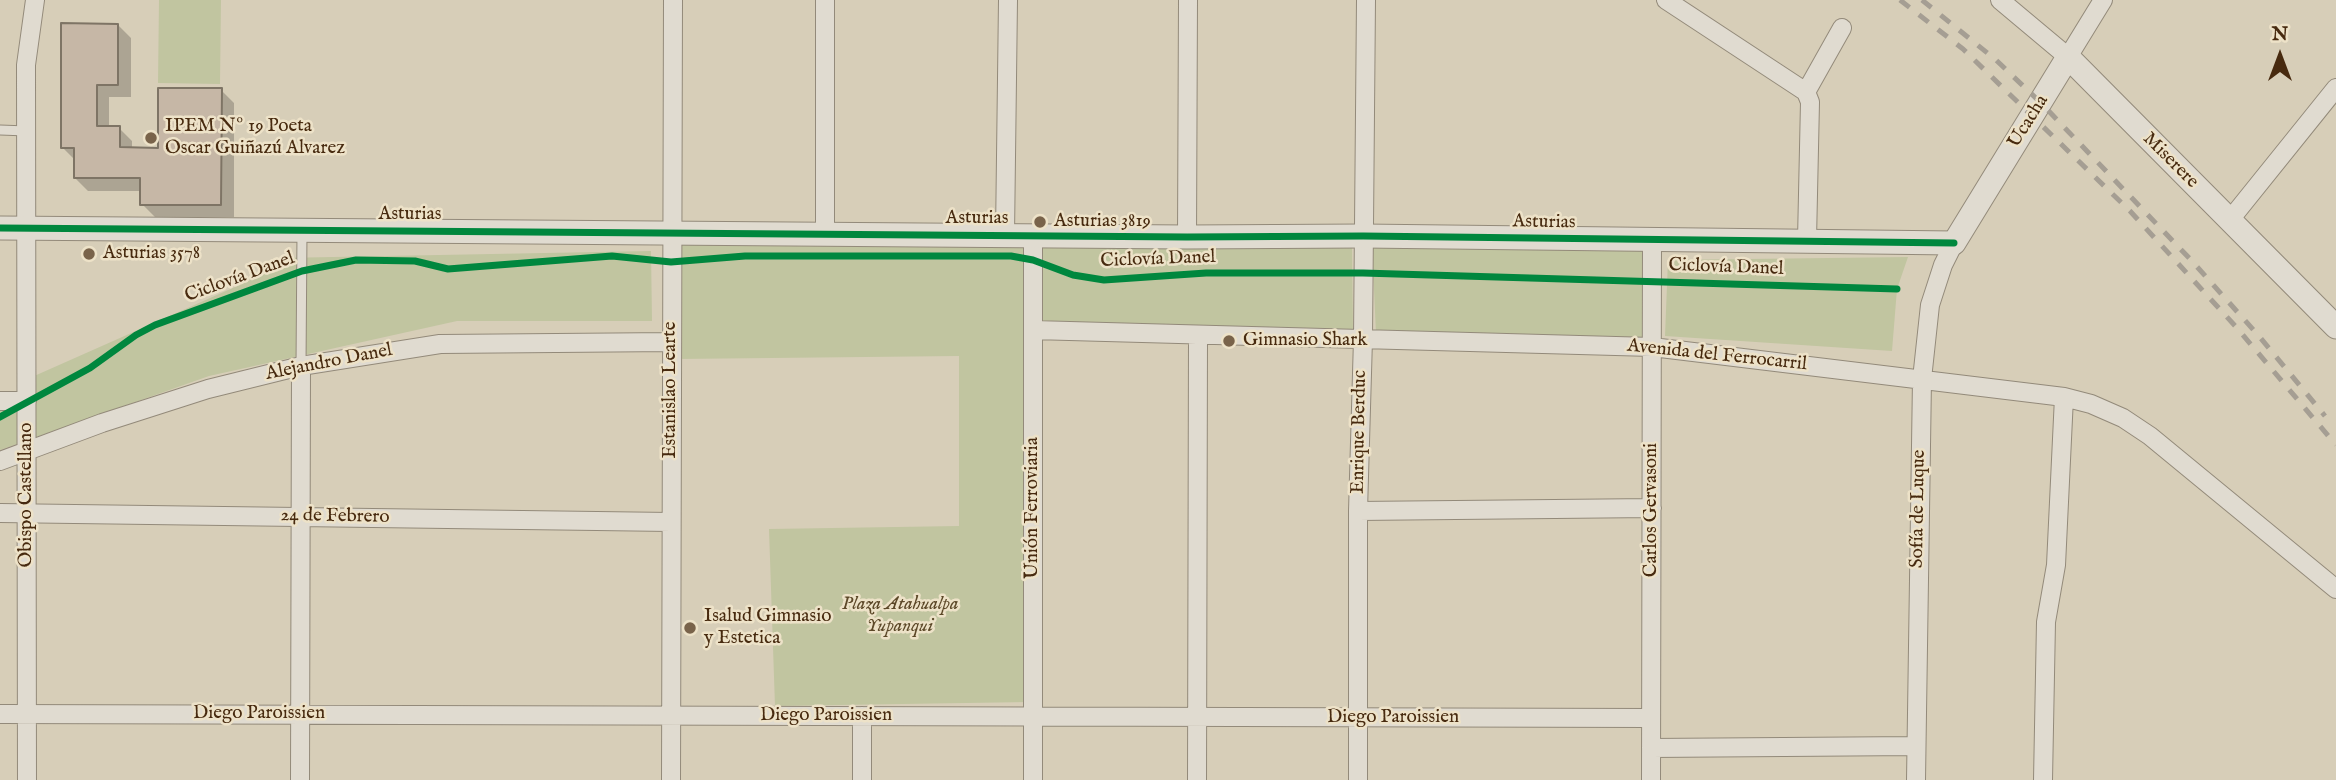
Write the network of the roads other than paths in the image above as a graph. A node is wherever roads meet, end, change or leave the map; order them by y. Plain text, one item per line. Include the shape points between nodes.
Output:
1 (35, 0) edge
2 (673, 0) edge
3 (825, 0) edge
4 (1008, 0) edge
5 (1188, 0) edge
6 (1366, 0) edge
7 (1666, 0) edge
8 (2000, 0) edge
9 (2103, 0) edge
10 (1842, 29) dead end
11 (2068, 57) junction
12 (2336, 88) edge
13 (1806, 92) junction
14 (0, 130) edge
15 (27, 131) junction
16 (2229, 220) junction
17 (0, 228) edge
18 (27, 228) junction
19 (302, 230) junction
20 (672, 233) junction
21 (825, 234) junction
22 (1005, 235) junction
23 (1033, 235) junction
24 (1363, 236) junction
25 (1187, 237) junction
26 (1652, 240) junction
27 (1807, 240) junction
28 (1954, 243) junction
29 (2336, 327) edge
30 (1033, 330) junction
31 (1198, 335) junction
32 (1363, 339) junction
33 (671, 342) junction
34 (1652, 347) junction
35 (301, 366) junction
36 (1922, 379) junction
37 (2064, 397) junction
38 (0, 401) edge
39 (27, 401) junction
40 (27, 452) junction
41 (0, 461) edge
42 (1652, 508) junction
43 (1358, 511) junction
44 (0, 513) edge
45 (27, 513) junction
46 (301, 517) junction
47 (671, 522) junction
48 (2336, 589) edge
49 (0, 714) edge
50 (27, 714) junction
51 (300, 715) junction
52 (671, 716) junction
53 (862, 716) junction
54 (1033, 716) junction
55 (1198, 717) junction
56 (1358, 717) junction
57 (1651, 718) junction
58 (1916, 746) junction
59 (1651, 748) junction
60 (27, 780) edge
61 (300, 780) edge
62 (671, 780) edge
63 (862, 780) edge
64 (1033, 780) edge
65 (1198, 780) edge
66 (1358, 780) edge
67 (1651, 780) edge
68 (1916, 780) edge
69 (2043, 780) edge

1 - 15 street, Obispo Castellano via 26,65
2 - 20 street, Estanislao Learte
3 - 21 street
4 - 22 street
5 - 25 street
6 - 24 street, Enrique Berduc
7 - 13 street
8 - 11 street, Miserere
9 - 11 street, Ucacha
10 - 13 street
11 - 16 street, Miserere
11 - 28 street, Ucacha
12 - 16 street
13 - 27 street via 1810,102
14 - 15 lane
15 - 18 street, Obispo Castellano
16 - 29 street, Miserere
17 - 18 street, Asturias
18 - 19 street, Asturias
18 - 39 street, Obispo Castellano
19 - 20 street, Asturias
19 - 35 lane
20 - 21 street, Asturias
20 - 33 street, Estanislao Learte
21 - 22 street, Asturias
22 - 23 street, Asturias
23 - 25 street, Asturias
23 - 30 street, Unión Ferroviaria
24 - 25 street, Asturias
24 - 26 street, Asturias
24 - 32 street, Enrique Berduc
26 - 27 street, Asturias
26 - 34 street, Carlos Gervasoni
27 - 28 street, Asturias
28 - 36 street, Sofía de Luque via 1930,305
30 - 31 street, Avenida del Ferrocarril
30 - 54 street, Unión Ferroviaria
31 - 32 street, Avenida del Ferrocarril
31 - 55 street
32 - 34 street, Avenida del Ferrocarril
32 - 43 street, Enrique Berduc
33 - 35 street, Alejandro Danel via 440,344
33 - 47 street, Estanislao Learte
34 - 36 street, Avenida del Ferrocarril
34 - 42 street, Carlos Gervasoni
35 - 40 street, Alejandro Danel via 102,423
35 - 46 street
36 - 37 street, Avenida del Ferrocarril
36 - 58 street, Sofía de Luque
37 - 48 street, Avenida del Ferrocarril via 2123,418 2150,436
37 - 69 street via 2056,565 2046,622
38 - 39 street
39 - 40 street, Obispo Castellano
40 - 41 street, Alejandro Danel
40 - 45 street, Obispo Castellano
42 - 43 street
42 - 57 street, Carlos Gervasoni
43 - 56 street, Enrique Berduc
44 - 45 street, 24 de Febrero
45 - 46 street, 24 de Febrero
45 - 50 street, Obispo Castellano
46 - 47 street, 24 de Febrero
46 - 51 street
47 - 52 street, Estanislao Learte
49 - 50 street, Diego Paroissien
50 - 51 street, Diego Paroissien
50 - 60 street, Obispo Castellano
51 - 52 street, Diego Paroissien
51 - 61 street
52 - 53 street, Diego Paroissien
52 - 62 street, Estanislao Learte
53 - 54 street, Diego Paroissien
53 - 63 street
54 - 55 street, Diego Paroissien
54 - 64 street, Unión Ferroviaria
55 - 56 street, Diego Paroissien
55 - 65 street
56 - 57 street, Diego Paroissien
56 - 66 street, Enrique Berduc
57 - 59 street, Carlos Gervasoni
58 - 59 street
58 - 68 street, Sofía de Luque
59 - 67 street, Carlos Gervasoni

